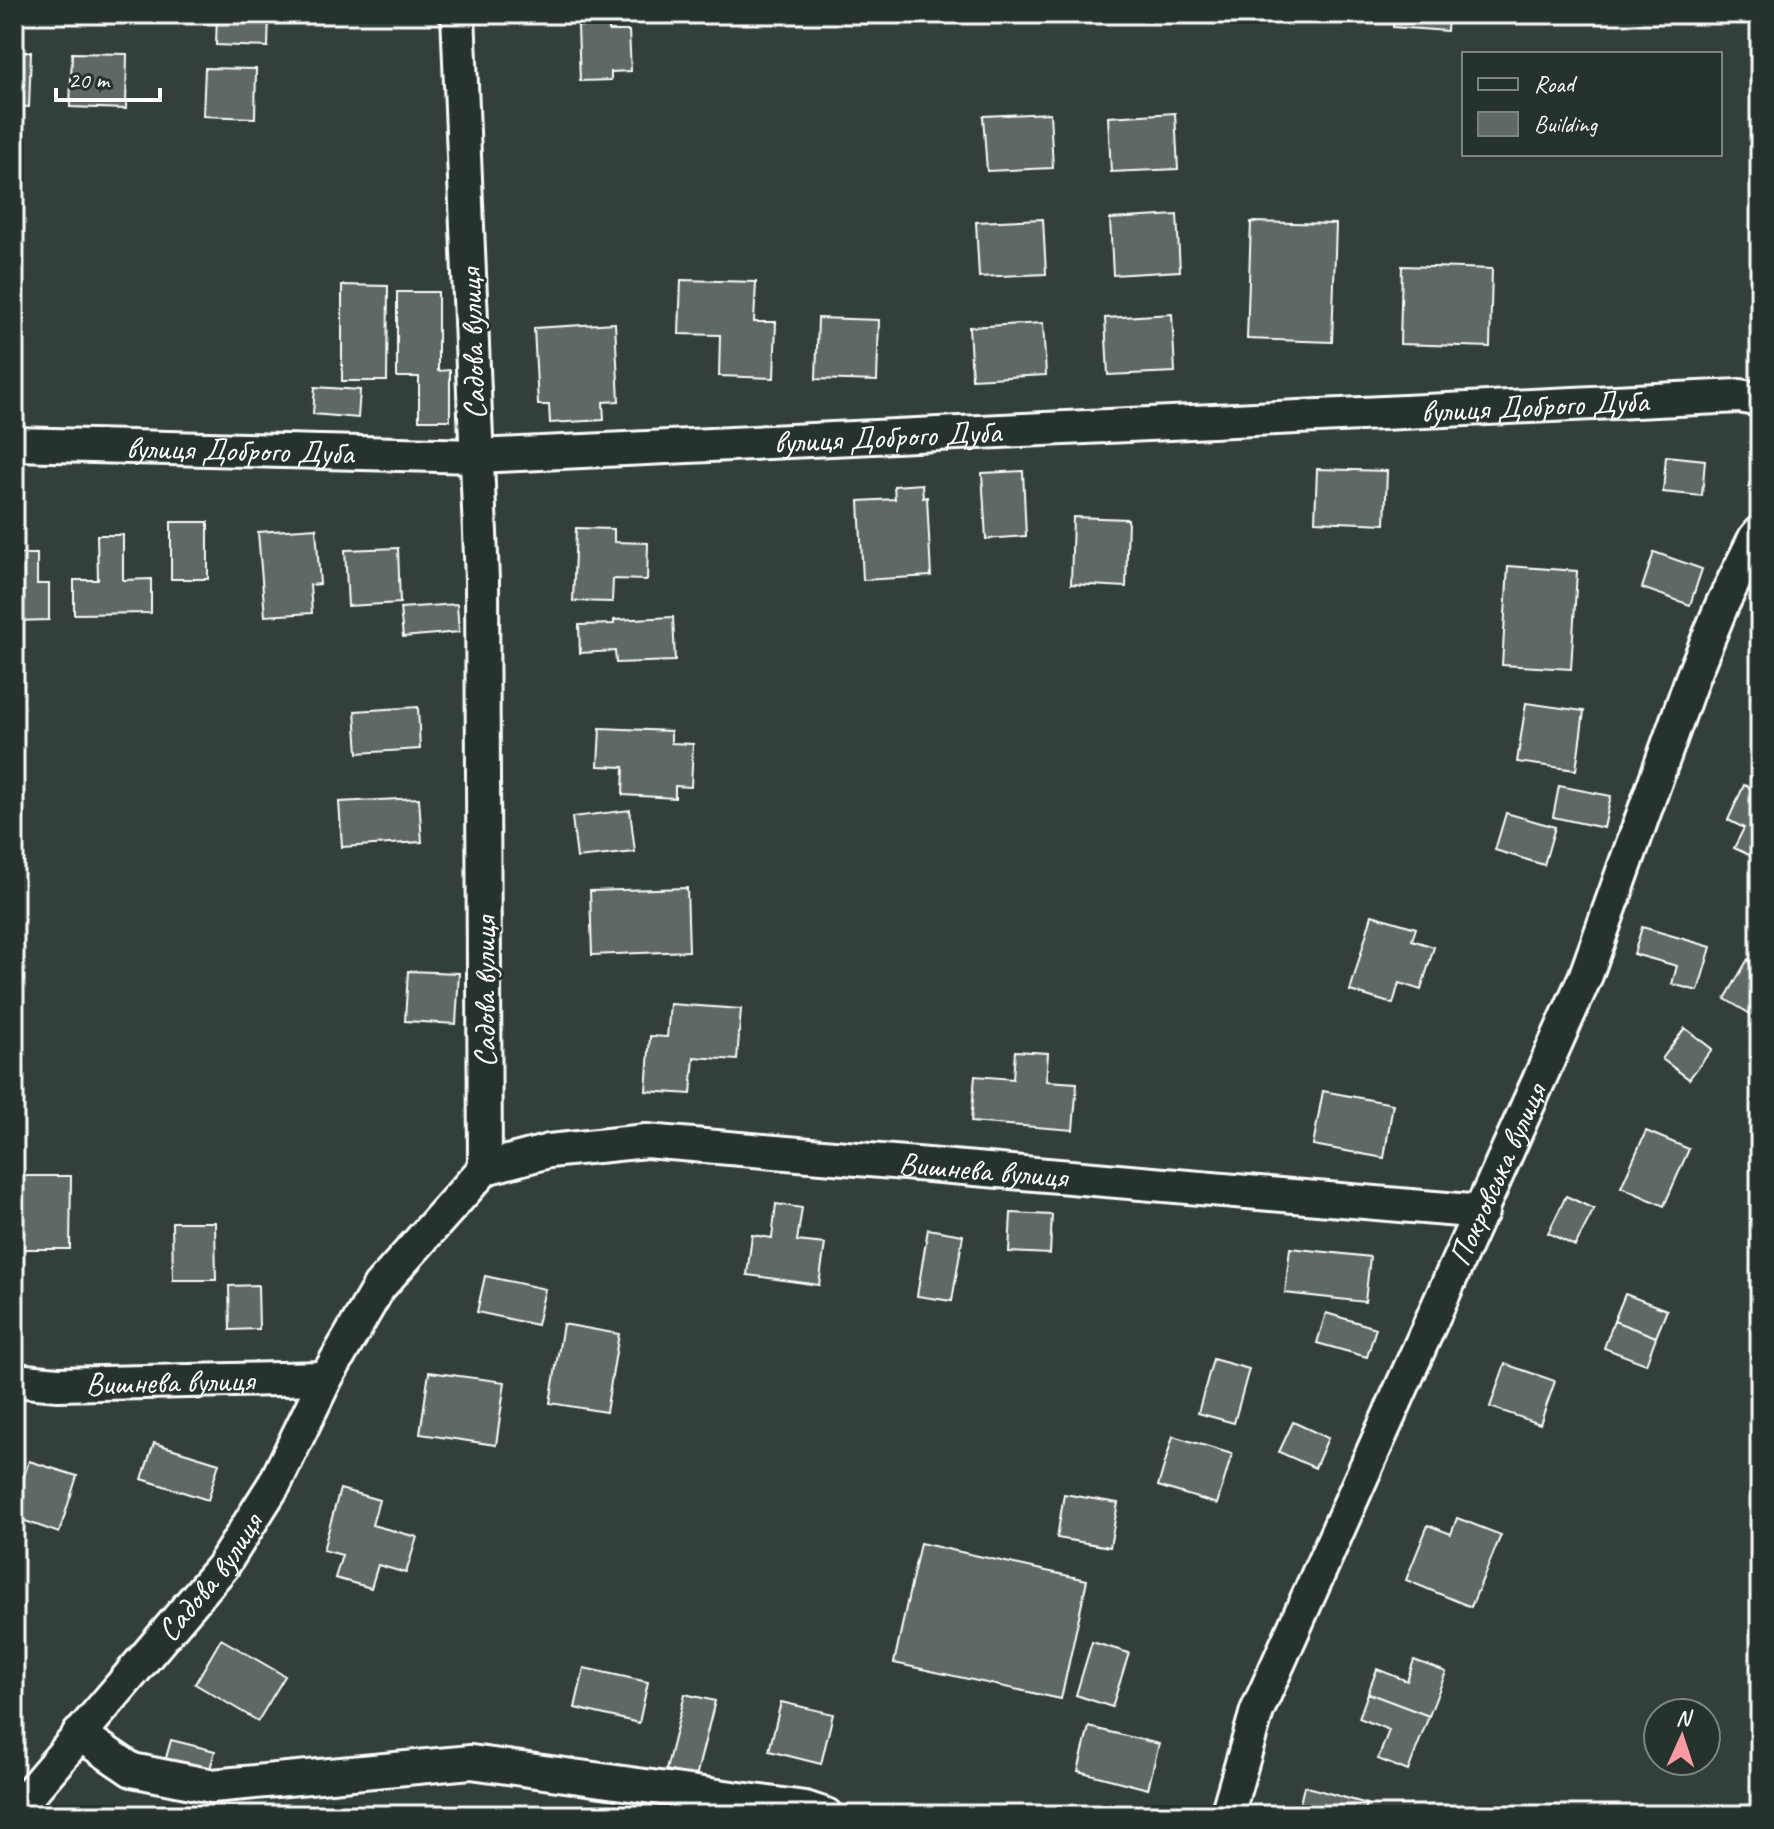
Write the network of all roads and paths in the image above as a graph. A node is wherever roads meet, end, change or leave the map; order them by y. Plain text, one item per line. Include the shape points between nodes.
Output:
1 (458, 14) edge
2 (1760, 400) edge
3 (14, 444) edge
4 (476, 456) junction
5 (1760, 532) edge
6 (485, 1168) junction
7 (1482, 1212) junction
8 (326, 1378) junction
9 (14, 1380) edge
10 (79, 1734) junction
11 (14, 1812) edge
12 (826, 1815) edge
13 (1227, 1815) edge

1 - 4 street, Садова вулиця
2 - 4 street, вулиця Доброго Дуба via 1740,396
3 - 4 street, вулиця Доброго Дуба
4 - 6 street, Садова вулиця via 482,580
5 - 7 street, Покровська вулиця via 1692,678 1586,975
6 - 7 street, Вишнева вулиця via 549,1151 646,1141
6 - 8 street, Садова вулиця via 379,1287
7 - 13 street, Покровська вулиця via 1257,1711
8 - 9 street, Вишнева вулиця via 58,1384
8 - 10 street, Садова вулиця via 275,1483 222,1567
10 - 11 street, Садова вулиця
10 - 12 street via 132,1770 212,1786 471,1762

